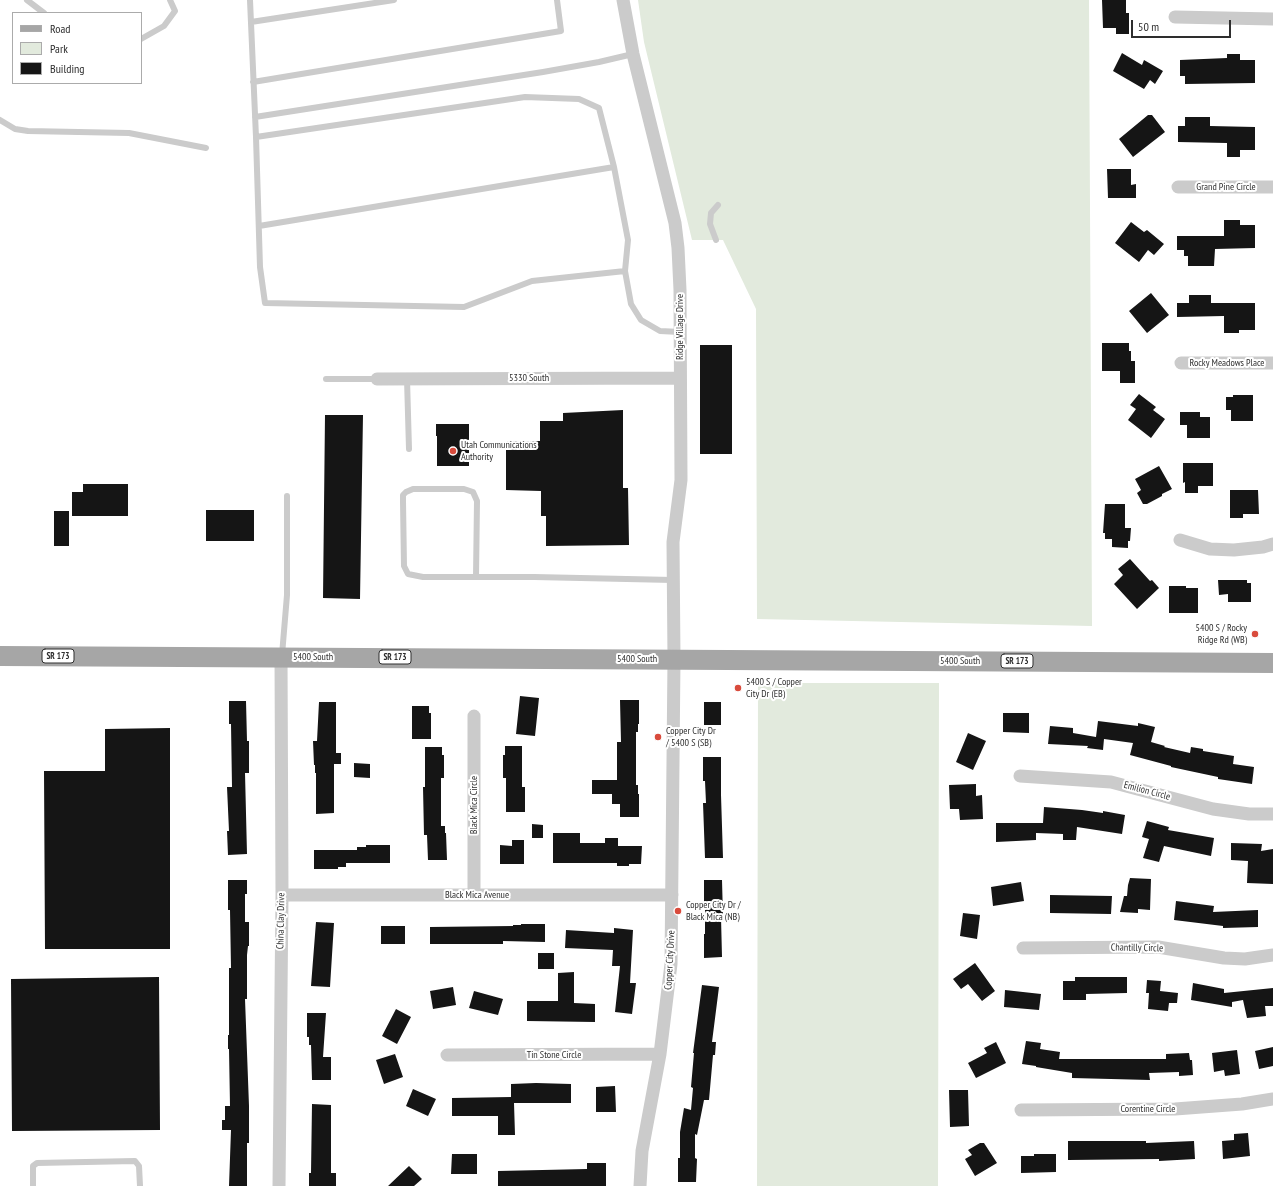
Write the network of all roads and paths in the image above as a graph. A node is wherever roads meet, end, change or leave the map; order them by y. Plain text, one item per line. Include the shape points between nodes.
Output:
1 (27, 0) edge
2 (170, 0) edge
3 (250, 0) edge
4 (394, 0) edge
5 (557, 0) edge
6 (623, 0) edge
7 (43, 12) edge
8 (1176, 17) dead end
9 (1273, 19) edge
10 (251, 22) junction
11 (142, 37) edge
12 (633, 54) junction
13 (254, 82) junction
14 (255, 116) junction
15 (0, 120) edge
16 (256, 136) junction
17 (206, 148) dead end
18 (614, 167) junction
19 (1178, 187) dead end
20 (1273, 187) edge
21 (718, 205) dead end
22 (259, 226) junction
23 (716, 240) dead end
24 (625, 271) junction
25 (680, 332) junction
26 (1181, 363) dead end
27 (1273, 363) edge
28 (680, 378) junction
29 (326, 379) dead end
30 (377, 379) joint
31 (408, 379) junction
32 (410, 449) dead end
33 (287, 496) dead end
34 (1180, 540) dead end
35 (1273, 544) edge
36 (476, 577) junction
37 (673, 580) junction
38 (0, 656) edge
39 (281, 656) junction
40 (674, 659) junction
41 (1273, 663) edge
42 (474, 716) dead end
43 (1020, 776) dead end
44 (1273, 814) edge
45 (282, 895) junction
46 (474, 895) junction
47 (672, 895) junction
48 (1023, 948) dead end
49 (1273, 955) edge
50 (660, 1054) junction
51 (447, 1055) dead end
52 (1273, 1099) edge
53 (1021, 1110) dead end
54 (33, 1186) edge
55 (140, 1186) edge
56 (279, 1186) edge
57 (640, 1186) edge

1 - 7 lane
2 - 11 lane via 175,11 164,26
3 - 10 lane
4 - 10 lane
5 - 13 lane via 562,31
6 - 12 street, Ridge Village Drive
8 - 9 street
10 - 13 lane
12 - 14 lane via 543,72
12 - 25 street, Ridge Village Drive via 675,223
13 - 14 lane
14 - 16 lane
15 - 17 lane via 15,129 28,131 129,133
16 - 18 lane via 524,97 579,99 599,108
16 - 22 lane
18 - 22 lane
18 - 24 lane via 628,240
19 - 20 street, Grand Pine Circle
21 - 23 lane via 711,213 710,224
22 - 24 lane via 260,267 265,303 464,307 532,281
24 - 25 lane via 631,304 641,320 660,331
25 - 28 street, Ridge Village Drive
26 - 27 street, Rocky Meadows Place
28 - 31 street, 5330 South
28 - 37 street, Ridge Village Drive via 681,480 673,542
29 - 30 lane
30 - 31 street, 5330 South
31 - 32 lane
33 - 39 lane via 287,595
34 - 35 street via 1210,548 1228,549
36 - 36 lane via 423,577 408,574 404,566 403,495 406,492 413,489 464,489 473,492 477,501
36 - 37 lane
37 - 40 street, Ridge Village Drive
38 - 39 main road, 5400 South / SR 173
39 - 40 main road, 5400 South / SR 173
39 - 45 street, China Clay Drive
40 - 41 main road, 5400 South / SR 173
40 - 47 street, Copper City Drive
42 - 46 street, Black Mica Circle
43 - 44 street, Emilion Circle via 1111,782 1213,809
45 - 46 street, Black Mica Avenue
45 - 56 street, China Clay Drive
46 - 47 street, Black Mica Avenue
47 - 50 street, Copper City Drive via 671,964
48 - 49 street, Chantilly Circle via 1158,947 1245,959
50 - 51 street, Tin Stone Circle
50 - 57 street, Copper City Drive via 644,1138
52 - 53 street, Corentine Circle via 1175,1109
54 - 55 lane via 33,1166 37,1163 134,1161 139,1166

